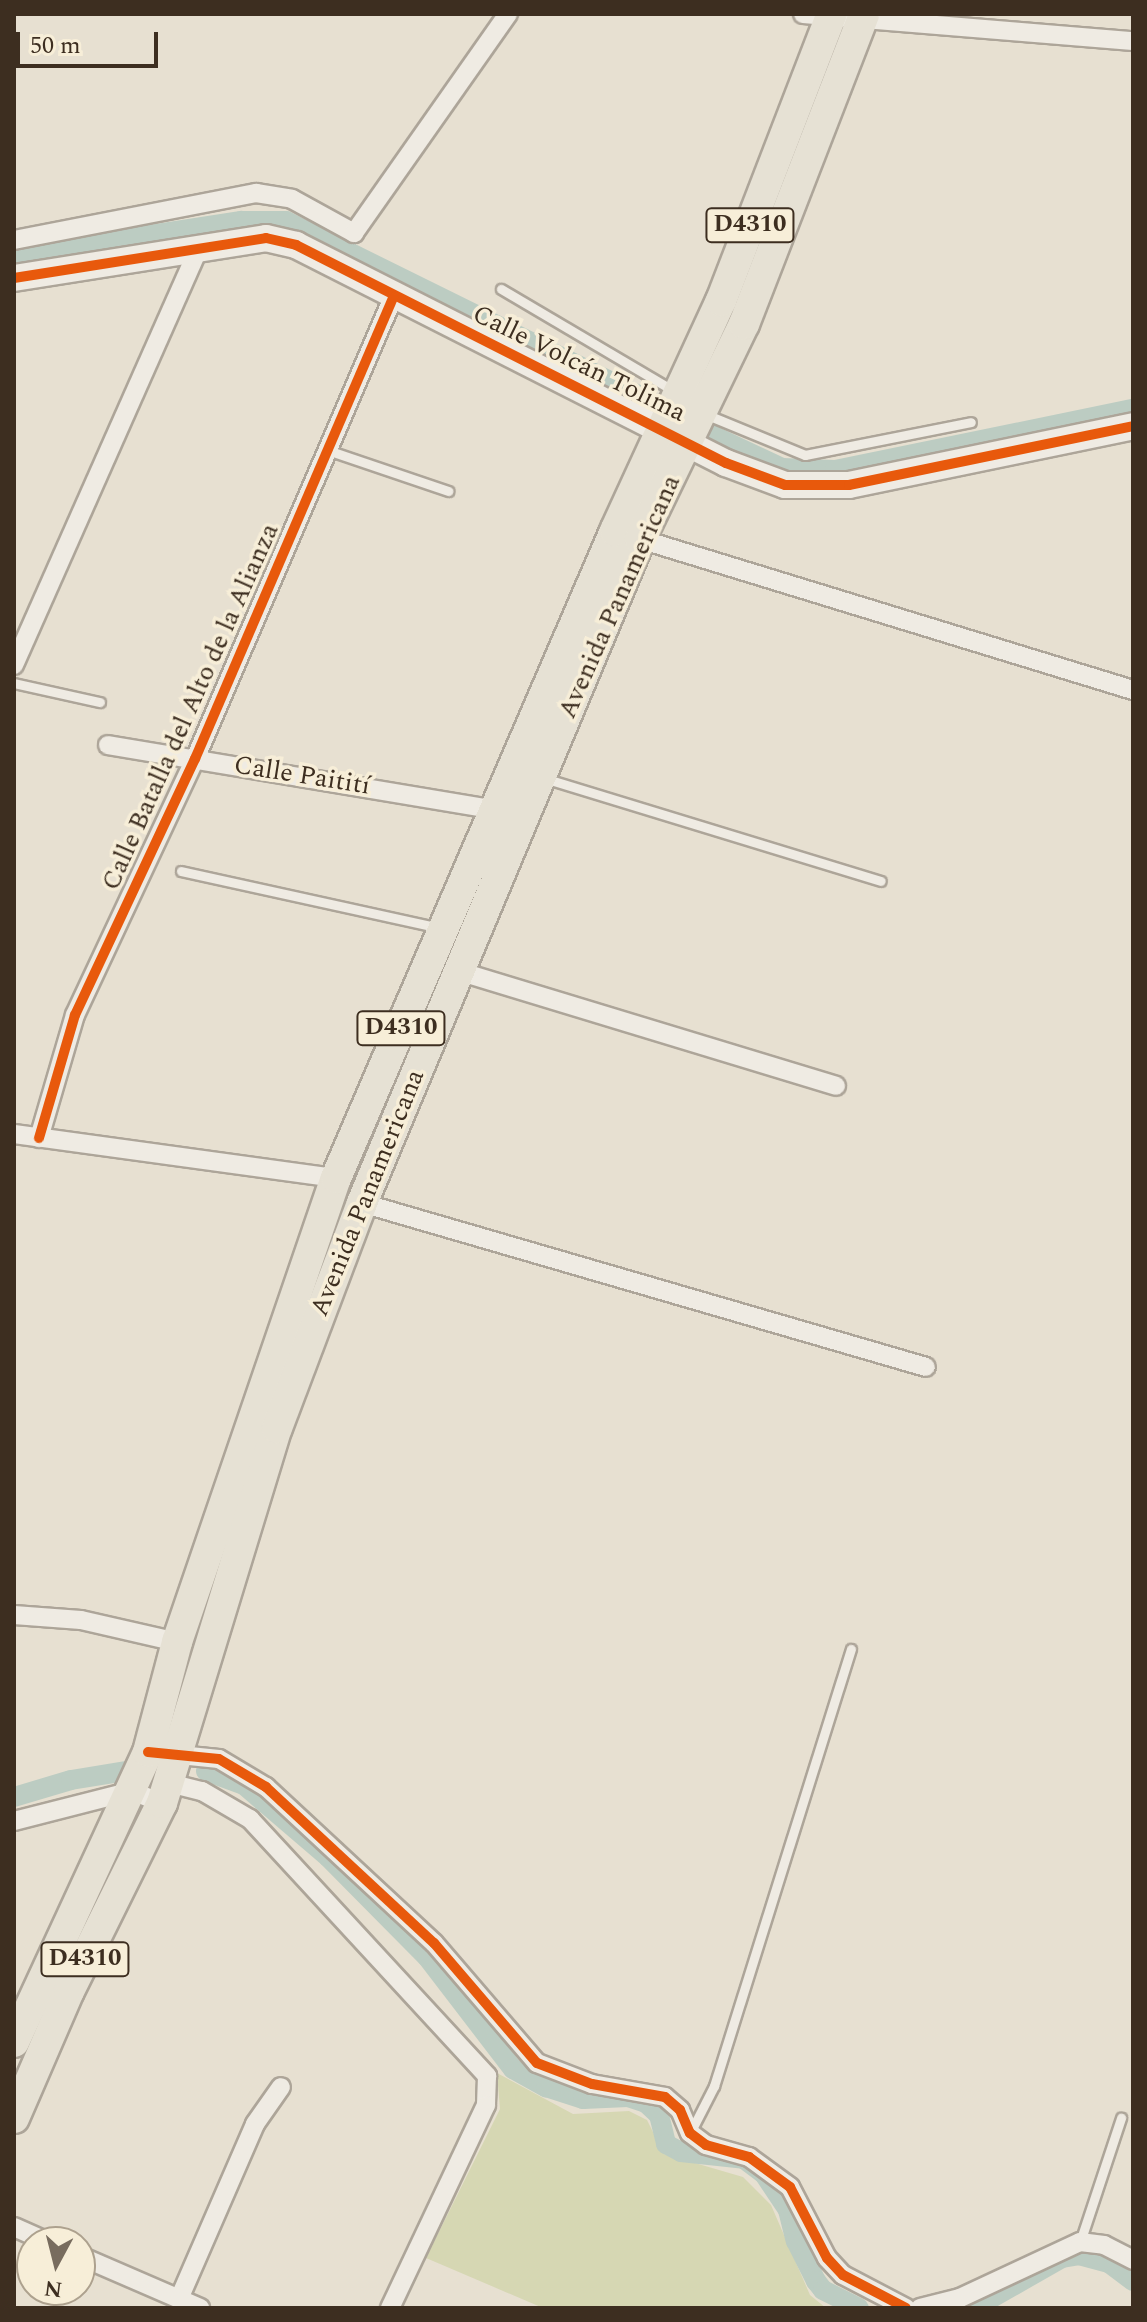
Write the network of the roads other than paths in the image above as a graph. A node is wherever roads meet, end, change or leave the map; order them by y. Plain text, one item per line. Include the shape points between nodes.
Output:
1 (508, 14) edge
2 (822, 15) edge
3 (863, 16) edge
4 (1133, 41) edge
5 (14, 240) edge
6 (198, 249) junction
7 (14, 278) edge
8 (501, 289) dead end
9 (393, 298) junction
10 (678, 393) junction
11 (704, 414) junction
12 (971, 422) dead end
13 (1133, 426) edge
14 (661, 429) junction
15 (690, 443) junction
16 (330, 451) junction
17 (448, 491) dead end
18 (640, 539) junction
19 (14, 665) edge
20 (14, 683) edge
21 (1133, 690) edge
22 (100, 702) dead end
23 (108, 745) dead end
24 (195, 759) junction
25 (541, 777) junction
26 (495, 810) junction
27 (181, 871) dead end
28 (881, 881) dead end
29 (444, 929) junction
30 (458, 971) junction
31 (836, 1086) dead end
32 (14, 1134) edge
33 (39, 1138) junction
34 (336, 1178) junction
35 (362, 1203) junction
36 (926, 1367) dead end
37 (14, 1615) edge
38 (177, 1642) junction
39 (851, 1649) dead end
40 (148, 1752) junction
41 (170, 1780) junction
42 (132, 1791) junction
43 (14, 1821) edge
44 (14, 2042) edge
45 (281, 2087) dead end
46 (14, 2118) edge
47 (1121, 2118) dead end
48 (690, 2133) junction
49 (1080, 2242) junction
50 (1133, 2260) edge
51 (96, 2263) edge
52 (179, 2299) junction
53 (200, 2308) edge
54 (390, 2308) edge
55 (906, 2308) edge
56 (920, 2308) edge

1 - 5 street via 354,233 292,199 256,193
2 - 3 street
2 - 10 main road, Avenida Panamericana / D4310 via 721,301
3 - 4 street
3 - 11 main road, Avenida Panamericana / D4310
6 - 7 street, Calle Volcán Tolima
6 - 9 street, Calle Volcán Tolima via 266,238 296,245
6 - 19 street
8 - 10 lane, Calle Volcán Tolima
9 - 14 street, Calle Volcán Tolima
9 - 16 street, Calle Batalla del Alto de la Alianza
10 - 11 lane, Calle Volcán Tolima
10 - 14 main road, Avenida Panamericana / D4310
11 - 12 lane, Calle Volcán Tolima via 805,455
11 - 15 main road, Avenida Panamericana / D4310
13 - 15 street, Calle Volcán Tolima via 849,485 785,485
14 - 15 street, Calle Volcán Tolima
14 - 26 main road, Avenida Panamericana / D4310
15 - 18 main road, Avenida Panamericana / D4310
16 - 17 lane
16 - 24 street, Calle Batalla del Alto de la Alianza
18 - 21 street
18 - 25 main road, Avenida Panamericana / D4310
20 - 22 lane
23 - 24 street, Calle Paitití
24 - 26 street, Calle Paitití
24 - 33 street, Calle Batalla del Alto de la Alianza via 75,1015
25 - 28 lane
25 - 30 main road, Avenida Panamericana / D4310
26 - 29 main road, Avenida Panamericana / D4310
27 - 29 lane
29 - 34 main road, Avenida Panamericana / D4310
30 - 31 street
30 - 35 main road, Avenida Panamericana / D4310
32 - 33 street
33 - 34 street
34 - 38 main road, Avenida Panamericana / D4310
35 - 36 street
35 - 41 main road, Avenida Panamericana / D4310 via 277,1428 205,1650
37 - 38 street via 81,1620
38 - 40 main road, Avenida Panamericana / D4310
39 - 48 lane via 714,2086
40 - 41 street
40 - 42 main road, Avenida Panamericana / D4310
41 - 42 street
41 - 46 main road, Avenida Panamericana / D4310
41 - 48 street via 229,1764 303,1819 434,1943 537,2063 592,2084 665,2097 680,2110
41 - 54 street via 202,1791 250,1819 487,2076 486,2105
42 - 43 street
42 - 44 main road, Avenida Panamericana / D4310
45 - 52 street via 255,2124
47 - 49 lane
48 - 55 street via 706,2145 749,2157 775,2174 790,2187 827,2258 843,2275
49 - 50 street via 1104,2245
49 - 56 street via 960,2298
51 - 52 street
52 - 53 street

